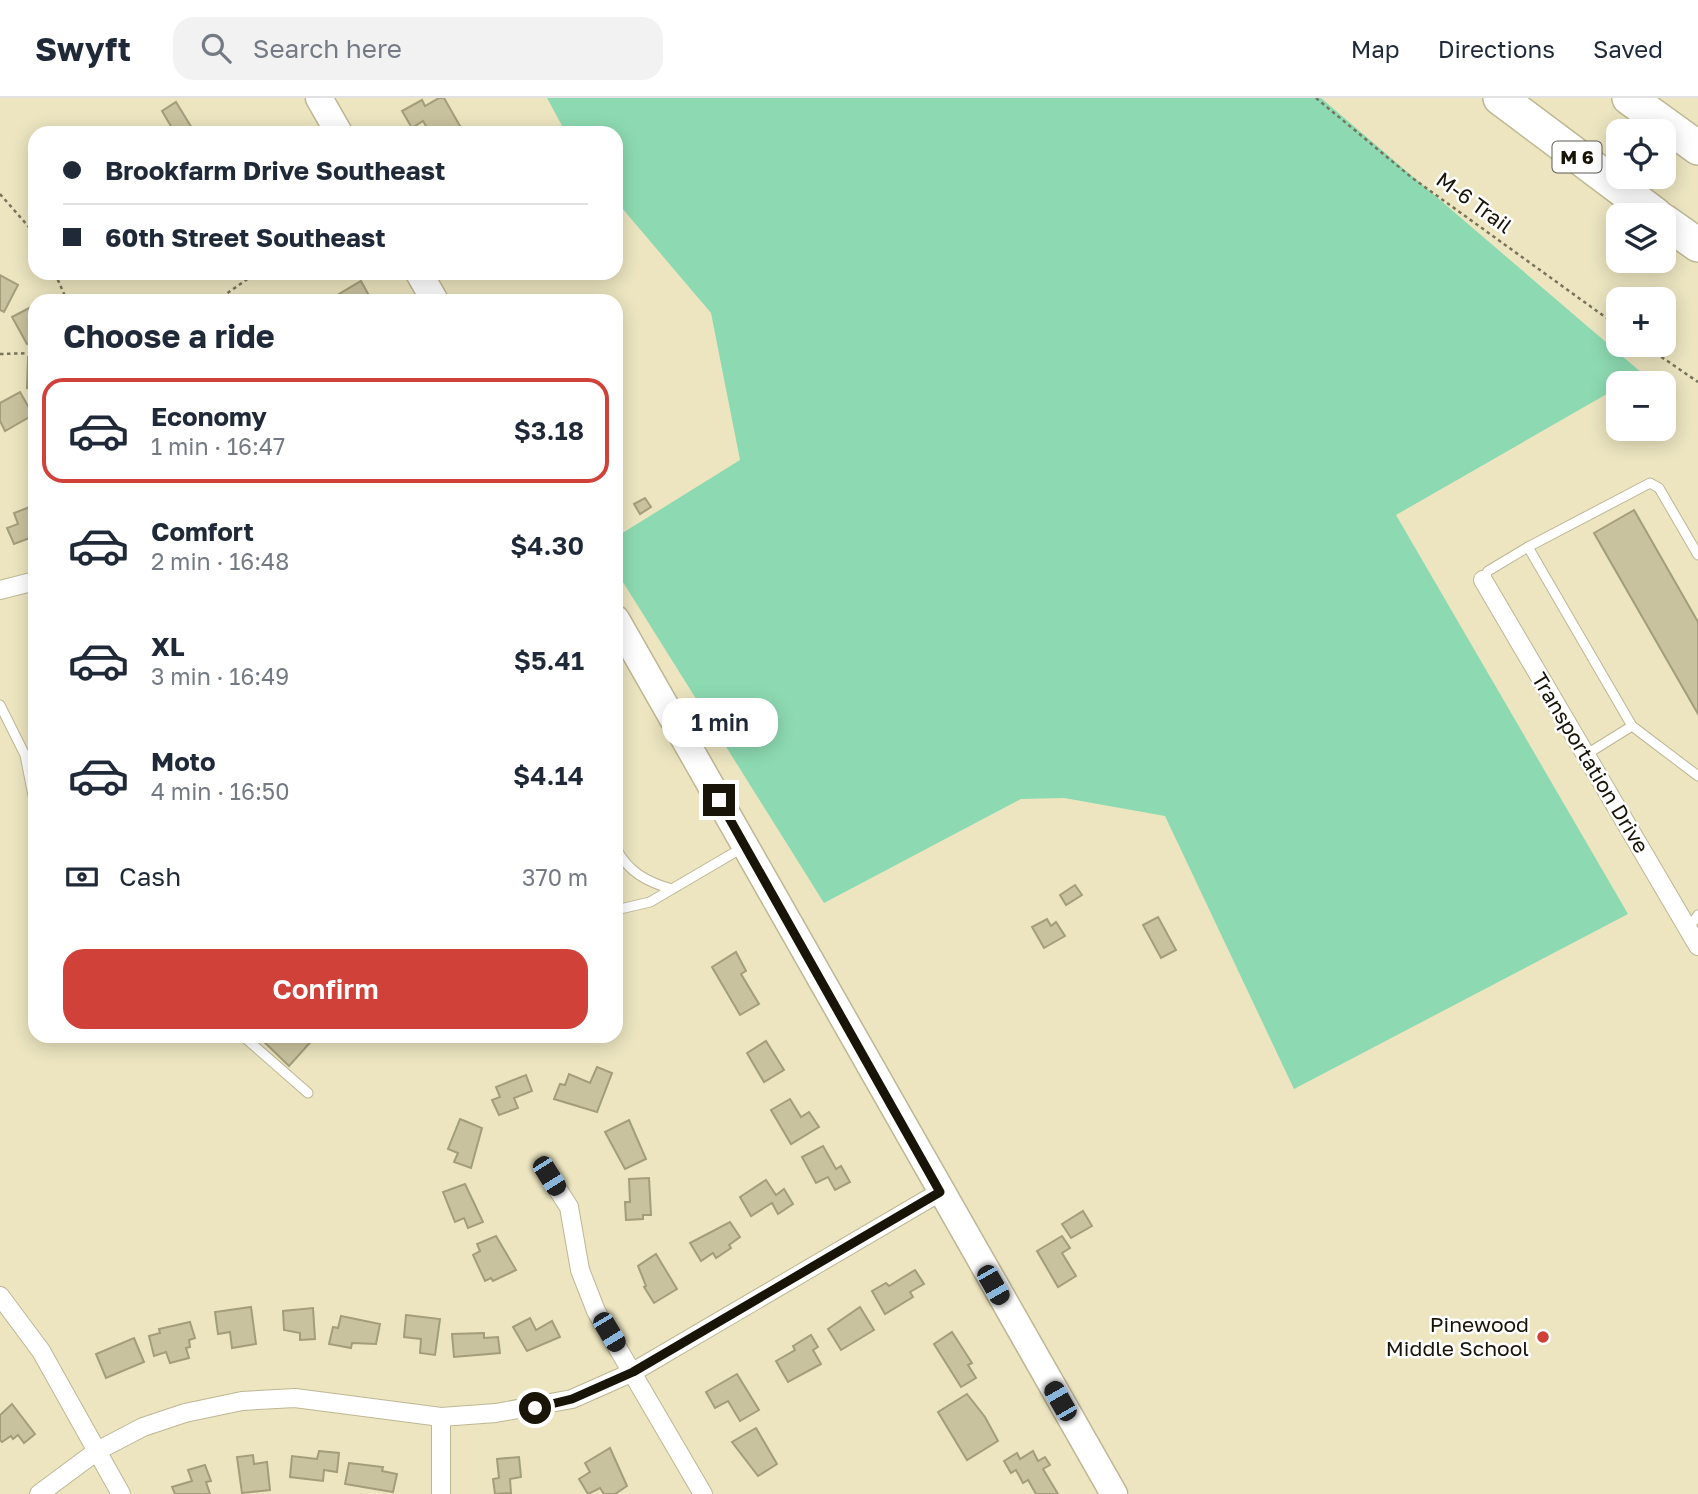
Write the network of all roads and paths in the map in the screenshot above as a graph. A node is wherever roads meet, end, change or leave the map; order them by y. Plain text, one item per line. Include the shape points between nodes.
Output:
1 (319, 98) edge
2 (1315, 98) edge
3 (1500, 98) edge
4 (1629, 98) edge
5 (335, 126) edge
6 (1698, 148) edge
7 (0, 194) edge
8 (1640, 203) edge
9 (28, 226) edge
10 (1676, 229) edge
11 (1698, 245) edge
12 (246, 280) edge
13 (226, 294) edge
14 (1606, 318) edge
15 (28, 353) edge
16 (0, 354) edge
17 (1662, 357) edge
18 (1698, 382) edge
19 (1528, 547) junction
20 (1698, 555) edge
21 (1483, 580) joint
22 (28, 583) edge
23 (0, 590) edge
24 (623, 631) edge
25 (0, 705) edge
26 (1632, 726) junction
27 (1587, 754) junction
28 (28, 770) edge
29 (1698, 776) edge
30 (745, 846) junction
31 (623, 861) edge
32 (672, 889) junction
33 (623, 908) edge
34 (1693, 922) edge
35 (1698, 946) edge
36 (251, 1043) edge
37 (307, 1093) dead end
38 (549, 1176) dead end
39 (940, 1192) junction
40 (0, 1296) edge
41 (633, 1372) junction
42 (441, 1417) junction
43 (97, 1451) junction
44 (38, 1494) edge
45 (121, 1494) edge
46 (441, 1494) edge
47 (703, 1494) edge
48 (1114, 1494) edge

1 - 5 main road
2 - 14 path, M-6 Trail via 1411,177
3 - 8 highway, M 6
4 - 6 highway
7 - 9 path
10 - 11 highway
12 - 13 path
15 - 16 path
17 - 18 path
19 - 20 lane via 1650,483 1659,488
19 - 21 lane via 1488,571
19 - 26 lane
21 - 27 street, Transportation Drive
22 - 23 street
24 - 30 main road
25 - 28 lane
26 - 27 lane
26 - 29 lane
27 - 34 street, Transportation Drive
30 - 32 lane
30 - 39 main road
31 - 32 lane via 650,883
32 - 33 lane via 650,902
34 - 35 street, Transportation Drive
36 - 37 lane
38 - 41 street via 569,1207 587,1290
39 - 41 street
39 - 48 main road
40 - 43 street via 41,1351
41 - 42 street via 572,1399 535,1408
41 - 47 street
42 - 43 street via 296,1398 242,1401 143,1427
42 - 46 street
43 - 44 street
43 - 45 street

